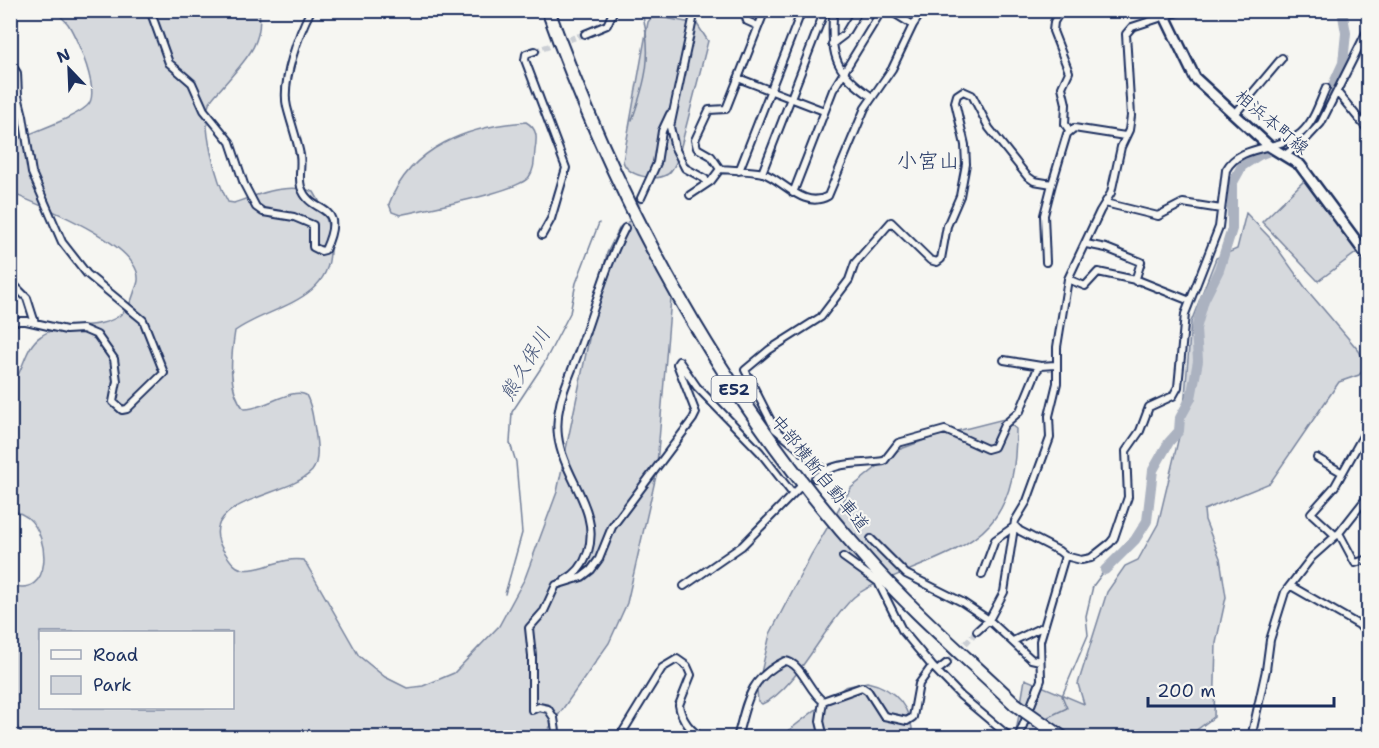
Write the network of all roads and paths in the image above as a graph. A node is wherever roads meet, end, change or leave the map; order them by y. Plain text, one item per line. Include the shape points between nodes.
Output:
1 (150, 10) edge
2 (311, 10) edge
3 (548, 10) edge
4 (614, 10) edge
5 (639, 10) edge
6 (654, 10) edge
7 (695, 10) edge
8 (744, 10) edge
9 (765, 10) edge
10 (802, 10) edge
11 (825, 10) edge
12 (836, 10) edge
13 (859, 10) edge
14 (882, 10) edge
15 (889, 10) edge
16 (923, 10) edge
17 (1061, 10) edge
18 (1184, 10) edge
19 (1163, 13) edge
20 (913, 25) junction
21 (758, 26) junction
22 (1368, 29) edge
23 (585, 34) tunnel mouth
24 (832, 44) junction
25 (535, 51) dead end
26 (1282, 57) dead end
27 (10, 62) edge
28 (843, 73) junction
29 (738, 78) junction
30 (1326, 88) dead end
31 (771, 90) junction
32 (1337, 92) junction
33 (872, 97) junction
34 (791, 98) junction
35 (672, 111) junction
36 (824, 111) junction
37 (1235, 114) junction
38 (1368, 129) edge
39 (1069, 130) junction
40 (1125, 136) junction
41 (1276, 150) junction
42 (720, 169) junction
43 (739, 171) junction
44 (762, 173) junction
45 (706, 183) junction
46 (1052, 184) junction
47 (794, 193) junction
48 (690, 195) dead end
49 (641, 198) tunnel mouth
50 (1105, 203) junction
51 (1221, 208) junction
52 (625, 228) tunnel mouth
53 (542, 235) dead end
54 (1086, 244) junction
55 (1368, 257) edge
56 (1046, 262) dead end
57 (1068, 279) junction
58 (10, 281) edge
59 (1135, 281) junction
60 (1190, 302) junction
61 (10, 321) edge
62 (35, 323) junction
63 (1004, 360) dead end
64 (1055, 365) junction
65 (1041, 366) junction
66 (1368, 427) edge
67 (1317, 458) dead end
68 (824, 470) junction
69 (1341, 472) junction
70 (815, 478) dead end
71 (798, 489) dead end
72 (792, 493) junction
73 (1368, 496) edge
74 (1015, 526) junction
75 (1337, 535) junction
76 (871, 539) dead end
77 (843, 556) dead end
78 (1065, 556) junction
79 (1368, 559) edge
80 (982, 575) dead end
81 (561, 582) junction
82 (684, 586) dead end
83 (1291, 586) junction
84 (989, 620) junction
85 (1043, 629) junction
86 (977, 631) tunnel mouth
87 (1368, 635) edge
88 (1012, 641) junction
89 (1040, 661) junction
90 (946, 663) tunnel mouth
91 (935, 669) junction
92 (823, 702) junction
93 (557, 738) edge
94 (619, 738) edge
95 (704, 738) edge
96 (737, 738) edge
97 (824, 738) edge
98 (1011, 738) edge
99 (1018, 738) edge
100 (1063, 738) edge
101 (1251, 738) edge

1 - 2 street via 170,63 192,83 204,110 230,142 256,207 262,213 294,217 313,225 313,247 321,251 332,235 333,222 327,210 306,197 300,185 300,155 286,103 298,38
3 - 100 highway, 中部横断自動車道 / E52, bridge via 586,113 629,208 729,382 807,489 869,562 1015,704
4 - 23 street via 607,25
5 - 6 street
7 - 35 street
8 - 21 street via 747,21
9 - 21 street
10 - 31 street
11 - 34 street
12 - 24 street
13 - 24 street via 844,35
14 - 28 street
15 - 20 street
16 - 20 street
17 - 39 street via 1053,31 1069,72 1062,87
18 - 19 street
19 - 37 main road, 相浜本町線 via 1193,75
19 - 40 street via 1132,27 1126,34 1131,116
20 - 33 street via 892,69
21 - 29 street
22 - 32 street
24 - 28 street
25 - 53 street via 526,54 525,60 566,168 551,219
26 - 37 street
27 - 62 street via 17,74 32,173 62,242 87,274 145,322 164,373 127,409 119,409 113,402 117,381 114,359 100,338 83,329 66,330
28 - 33 street
28 - 36 street
29 - 31 street
29 - 42 street via 726,109 709,110 695,140 697,148 711,156
30 - 41 street via 1305,129
31 - 34 street
31 - 43 street
32 - 38 street
32 - 41 street via 1317,128
33 - 47 street via 830,194 820,199
34 - 36 street
34 - 44 street
35 - 45 street via 671,135 680,160
35 - 49 street via 662,131 657,163
36 - 47 street
37 - 41 main road, 相浜本町線
39 - 40 street
39 - 46 street
40 - 50 street
41 - 51 street via 1239,156 1229,164
41 - 55 main road, 相浜本町線 via 1300,165
42 - 43 street
42 - 45 street
43 - 44 street
44 - 47 street
45 - 48 street
46 - 56 street via 1044,214
46 - 68 street via 1030,180 989,128 972,95 963,91 957,95 955,102 966,154 964,180 947,226 941,258 937,262 930,260 891,222 855,263 849,280 821,317 745,370 775,429
50 - 51 street via 1158,216 1183,203
50 - 54 street
51 - 60 street via 1213,247
52 - 81 street via 559,402 561,451 592,530 584,563
54 - 57 street
54 - 59 street via 1141,262
57 - 59 street via 1085,286 1098,272
57 - 64 street
58 - 62 street via 27,298
59 - 60 street
60 - 78 street via 1183,323 1178,387 1173,396 1149,407 1140,431 1126,451 1129,490 1114,538 1086,560
61 - 62 street
63 - 65 street
64 - 65 street
64 - 74 street via 1057,382 1049,416 1050,438
65 - 68 street via 1032,375 1020,411 1004,425 994,447 987,449 945,430 898,443 884,461 840,464
66 - 69 street
67 - 69 street
68 - 70 street
69 - 75 street via 1335,486 1311,513
71 - 72 street
72 - 81 street via 760,452 697,387 679,361 696,413 693,419 612,527 591,570 582,577
72 - 82 street via 742,546
73 - 75 street
74 - 78 street
74 - 80 street via 995,540
74 - 84 street via 1004,591
75 - 79 street via 1355,563
75 - 83 street via 1312,557
76 - 84 street via 906,574
77 - 91 street via 878,582 902,630
78 - 85 street
81 - 93 street via 552,591 544,611 531,623 528,635 532,710 548,709 554,718
83 - 87 street via 1359,625
83 - 101 street via 1285,592 1270,640
84 - 86 street
84 - 88 street
85 - 88 street
85 - 89 street
88 - 89 street via 1031,659
89 - 99 street via 1041,680
90 - 91 street
91 - 92 street via 919,684 913,717 907,721 884,716 862,687
91 - 98 street
92 - 96 street via 795,664 785,660 753,685
92 - 97 street via 820,721
94 - 95 street via 662,668 676,659 687,666 691,675 680,710 692,730

